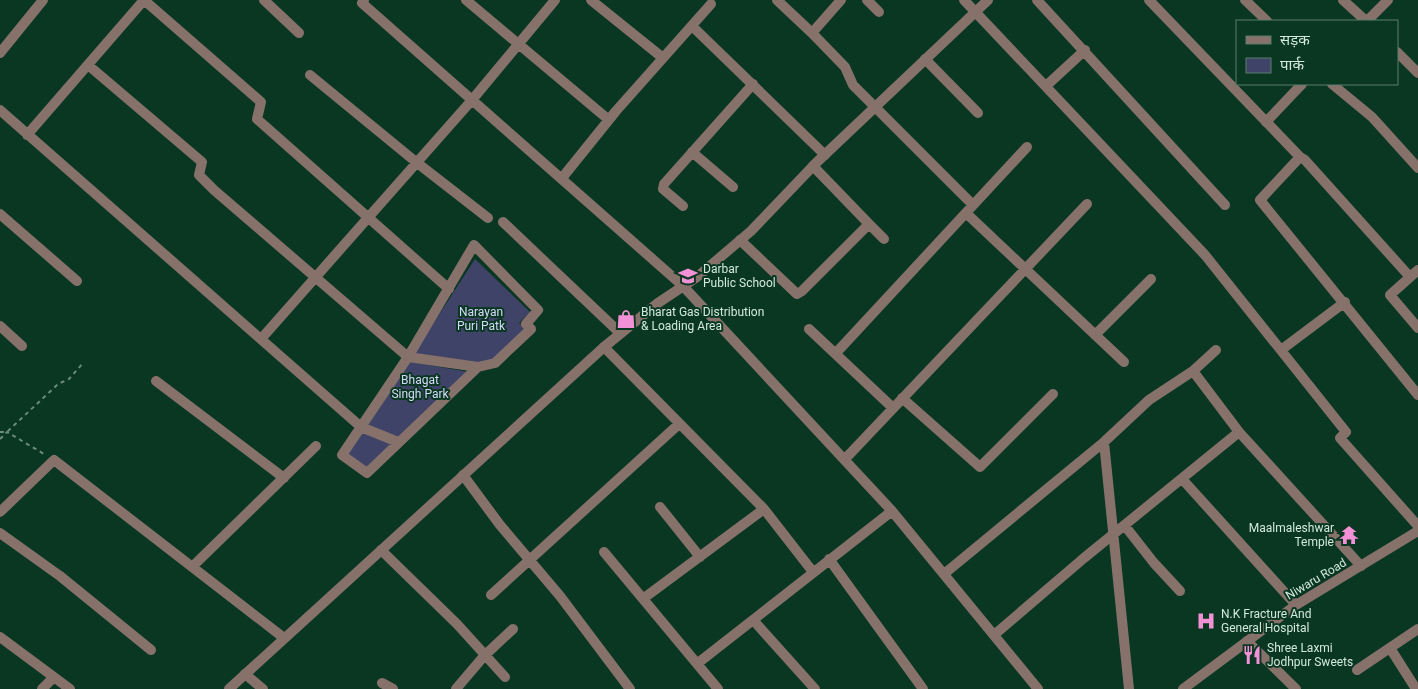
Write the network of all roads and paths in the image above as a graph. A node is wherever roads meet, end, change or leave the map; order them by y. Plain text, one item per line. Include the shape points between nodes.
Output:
1 (43, 0) edge
2 (144, 0) edge
3 (264, 0) edge
4 (466, 0) edge
5 (555, 0) edge
6 (591, 0) edge
7 (776, 0) edge
8 (842, 0) edge
9 (867, 0) edge
10 (964, 0) edge
11 (988, 0) edge
12 (1037, 0) edge
13 (1149, 0) edge
14 (1245, 0) edge
15 (1343, 0) edge
16 (1388, 0) edge
17 (362, 1) edge
18 (711, 1) edge
19 (879, 12) dead end
20 (975, 12) junction
21 (1266, 20) edge
22 (1365, 20) edge
23 (1367, 20) edge
24 (692, 26) junction
25 (299, 33) dead end
26 (812, 33) junction
27 (518, 45) junction
28 (1085, 50) junction
29 (0, 53) edge
30 (1398, 53) edge
31 (663, 58) junction
32 (925, 59) junction
33 (88, 65) junction
34 (1418, 73) edge
35 (310, 75) dead end
36 (753, 84) junction
37 (1301, 85) edge
38 (1333, 85) edge
39 (1046, 86) junction
40 (472, 100) junction
41 (874, 108) junction
42 (0, 110) edge
43 (978, 113) dead end
44 (609, 120) junction
45 (1266, 122) junction
46 (27, 135) junction
47 (1027, 148) dead end
48 (692, 152) junction
49 (825, 155) junction
50 (1300, 157) junction
51 (416, 162) junction
52 (813, 166) junction
53 (1418, 168) edge
54 (562, 178) junction
55 (733, 187) dead end
56 (1088, 204) dead end
57 (1224, 205) dead end
58 (683, 206) dead end
59 (970, 209) junction
60 (0, 214) edge
61 (366, 218) junction
62 (488, 218) dead end
63 (503, 222) dead end
64 (869, 224) junction
65 (884, 239) dead end
66 (740, 240) junction
67 (1025, 269) junction
68 (1414, 273) edge
69 (314, 277) junction
70 (1151, 279) dead end
71 (77, 281) dead end
72 (684, 286) junction
73 (449, 289) junction
74 (1345, 302) junction
75 (0, 326) edge
76 (809, 328) dead end
77 (1418, 328) edge
78 (620, 333) junction
79 (1095, 335) junction
80 (261, 339) junction
81 (22, 346) dead end
82 (604, 347) junction
83 (1216, 350) dead end
84 (1281, 350) junction
85 (836, 353) junction
86 (408, 357) junction
87 (1124, 362) dead end
88 (83, 363) dead end
89 (478, 367) junction
90 (1193, 371) junction
91 (156, 381) dead end
92 (1053, 394) dead end
93 (1418, 395) edge
94 (902, 398) junction
95 (893, 408) junction
96 (680, 424) junction
97 (361, 427) junction
98 (0, 432) edge
99 (8, 432) junction
100 (1239, 432) junction
101 (0, 439) edge
102 (398, 442) junction
103 (1104, 442) junction
104 (316, 446) dead end
105 (845, 459) junction
106 (54, 460) junction
107 (462, 476) junction
108 (284, 478) junction
109 (1183, 480) junction
110 (660, 507) dead end
111 (764, 509) junction
112 (892, 511) junction
113 (0, 512) edge
114 (1125, 526) junction
115 (1418, 526) edge
116 (1418, 531) edge
117 (0, 533) edge
118 (1113, 536) junction
119 (381, 550) junction
120 (604, 552) dead end
121 (700, 557) junction
122 (528, 559) junction
123 (829, 559) junction
124 (1361, 566) junction
125 (192, 567) junction
126 (813, 572) junction
127 (944, 574) junction
128 (1180, 592) dead end
129 (490, 595) dead end
130 (644, 598) junction
131 (1296, 605) junction
132 (754, 620) junction
133 (513, 629) dead end
134 (1418, 629) edge
135 (994, 635) junction
136 (0, 637) edge
137 (284, 638) junction
138 (1246, 641) junction
139 (1390, 648) junction
140 (151, 650) dead end
141 (484, 656) junction
142 (698, 663) junction
143 (1358, 670) dead end
144 (245, 674) junction
145 (54, 677) junction
146 (505, 677) dead end
147 (382, 683) dead end
148 (42, 689) edge
149 (70, 689) edge
150 (229, 689) edge
151 (263, 689) edge
152 (392, 689) edge
153 (456, 689) edge
154 (630, 689) edge
155 (718, 689) edge
156 (815, 689) edge
157 (923, 689) edge
158 (1038, 689) edge
159 (1129, 689) edge
160 (1183, 689) edge
161 (1296, 689) edge
162 (1416, 689) edge

1 - 29 street
2 - 33 street
2 - 61 street via 261,102 257,119
3 - 25 street
4 - 27 street
5 - 27 street
6 - 31 street
7 - 26 street
8 - 26 street
9 - 19 street
10 - 20 street
11 - 20 street
12 - 28 street
13 - 45 street
14 - 21 street
15 - 22 street
16 - 23 street
17 - 40 street
18 - 24 street
20 - 32 street
20 - 39 street
24 - 31 street
24 - 36 street
26 - 41 street via 845,67 853,85
27 - 40 street
27 - 44 street
28 - 39 street
28 - 57 street
30 - 34 street
31 - 44 street
32 - 41 street
32 - 43 street
33 - 46 street
33 - 69 street via 202,162 199,175
35 - 51 street
36 - 48 street
36 - 49 street
37 - 45 street
38 - 53 street via 1372,117
39 - 84 street via 1204,255
40 - 51 street
40 - 54 street
41 - 49 street
41 - 59 street
42 - 46 street
44 - 54 street
45 - 50 street
46 - 80 street
47 - 59 street
48 - 55 street
48 - 58 street via 663,186
49 - 52 street
50 - 68 street
50 - 74 street via 1260,200
51 - 61 street
51 - 62 street
52 - 64 street
52 - 66 street
54 - 72 street
56 - 67 street
59 - 67 street
59 - 85 street
60 - 71 street
61 - 69 street
61 - 73 street
63 - 78 street
64 - 65 street
64 - 66 street via 797,294
66 - 72 street
67 - 79 street
67 - 94 street
68 - 77 street via 1390,295
69 - 80 street
69 - 86 street
70 - 79 street
72 - 78 street
72 - 105 street
73 - 86 street
73 - 89 street via 474,245 538,310 526,324 531,329 496,363
74 - 84 street
74 - 93 street
75 - 81 street
76 - 85 street
78 - 82 street
79 - 87 street
80 - 97 street
82 - 96 street
82 - 107 street
83 - 90 street
84 - 115 street via 1346,432 1340,438
85 - 95 street
86 - 89 street
86 - 97 street
88 - 99 path
89 - 102 street
90 - 100 street
90 - 103 street via 1149,400
91 - 108 street
92 - 94 street via 980,467
94 - 95 street
95 - 105 street
96 - 111 street
96 - 122 street
97 - 102 street
97 - 102 street via 342,455 367,473
98 - 99 path
99 - 101 path
99 - 106 path
100 - 109 street
100 - 124 street
103 - 118 street
103 - 127 street
104 - 108 street
105 - 112 street
106 - 113 street
106 - 125 street
107 - 119 street
107 - 122 street
108 - 125 street
109 - 114 street
109 - 131 street
110 - 121 street
111 - 121 street
111 - 126 street
112 - 123 street
112 - 127 street
114 - 118 street
114 - 128 street
116 - 124 street, Niwaru Road
117 - 140 street via 60,576
118 - 135 street
118 - 159 street
119 - 137 street
119 - 141 street via 457,624
120 - 130 street
121 - 130 street
122 - 129 street
122 - 154 street
123 - 126 street
123 - 157 street
124 - 131 street, Niwaru Road
125 - 137 street
126 - 132 street
127 - 135 street
130 - 142 street
131 - 138 street, Niwaru Road
132 - 142 street
132 - 156 street
133 - 141 street
134 - 139 street
135 - 158 street
136 - 145 street
137 - 144 street
138 - 160 street, Niwaru Road
138 - 161 street
139 - 143 street
139 - 162 street
141 - 146 street
141 - 153 street
142 - 155 street
144 - 150 street
144 - 151 street
145 - 148 street
145 - 149 street
147 - 152 street

